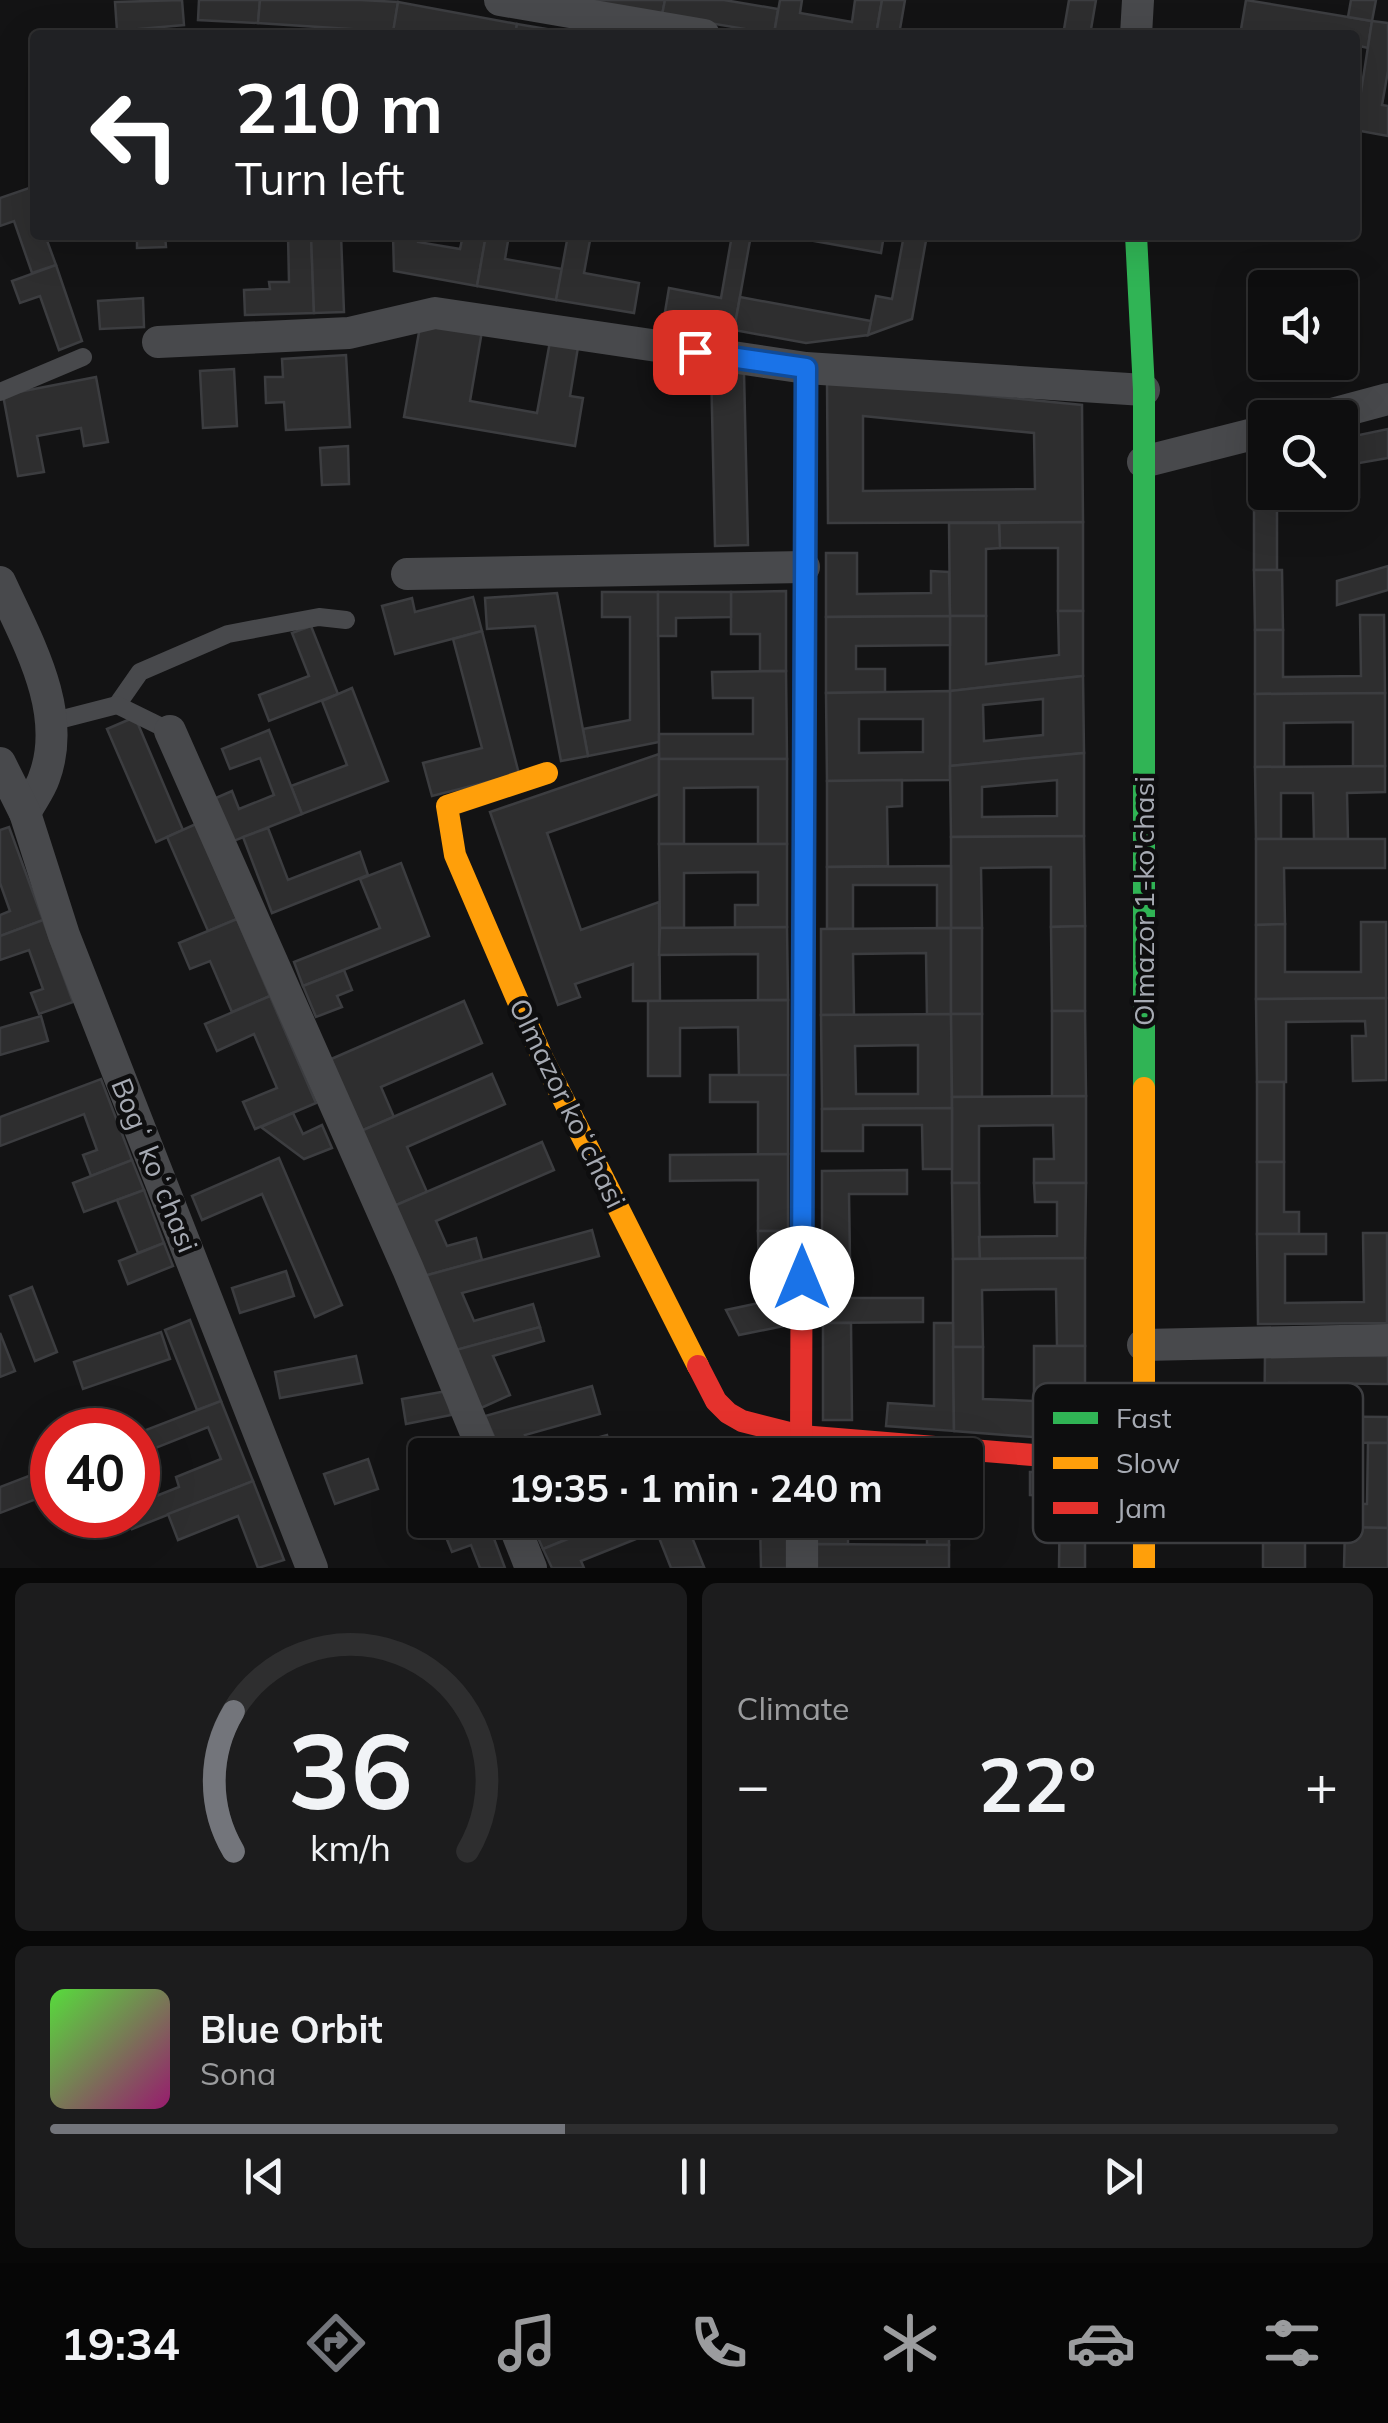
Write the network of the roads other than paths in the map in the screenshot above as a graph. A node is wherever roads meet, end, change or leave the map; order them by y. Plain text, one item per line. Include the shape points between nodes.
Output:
1 (500, 0) edge
2 (1138, 0) edge
3 (675, 30) edge
4 (1136, 30) edge
5 (1136, 240) edge
6 (158, 342) dead end
7 (83, 356) dead end
8 (806, 368) junction
9 (1144, 390) junction
10 (0, 392) edge
11 (1388, 400) edge
12 (1358, 408) edge
13 (1248, 435) edge
14 (1143, 462) junction
15 (804, 567) junction
16 (406, 574) dead end
17 (0, 582) edge
18 (346, 620) dead end
19 (117, 705) junction
20 (51, 722) junction
21 (170, 730) joint
22 (0, 763) edge
23 (547, 774) dead end
24 (25, 812) junction
25 (1388, 1340) edge
26 (1143, 1345) junction
27 (1143, 1383) edge
28 (478, 1438) edge
29 (784, 1438) edge
30 (801, 1438) edge
31 (983, 1455) edge
32 (1033, 1458) edge
33 (520, 1538) edge
34 (802, 1538) edge
35 (312, 1568) edge
36 (532, 1568) edge
37 (802, 1568) edge

1 - 3 street
2 - 4 street
5 - 9 street, Olmazor 1-ko'chasi
6 - 8 street via 349,333 435,313
7 - 10 lane
8 - 9 street
8 - 15 street
9 - 14 street, Olmazor 1-ko'chasi
11 - 12 street
13 - 14 street
14 - 26 street, Olmazor 1-ko'chasi
15 - 16 street
15 - 30 street
17 - 20 street via 29,644
18 - 19 lane via 319,616 228,634 140,672
19 - 20 lane
19 - 21 lane
20 - 24 street via 44,779
21 - 28 street
22 - 24 street, Bogʻ koʻchasi
23 - 29 street, Olmazor koʻchasi via 447,806 456,855 542,1057 716,1400 728,1413
24 - 35 street, Bogʻ koʻchasi via 64,935
25 - 26 street
26 - 27 street, Olmazor 1-ko'chasi
31 - 32 street
33 - 36 street
34 - 37 street

